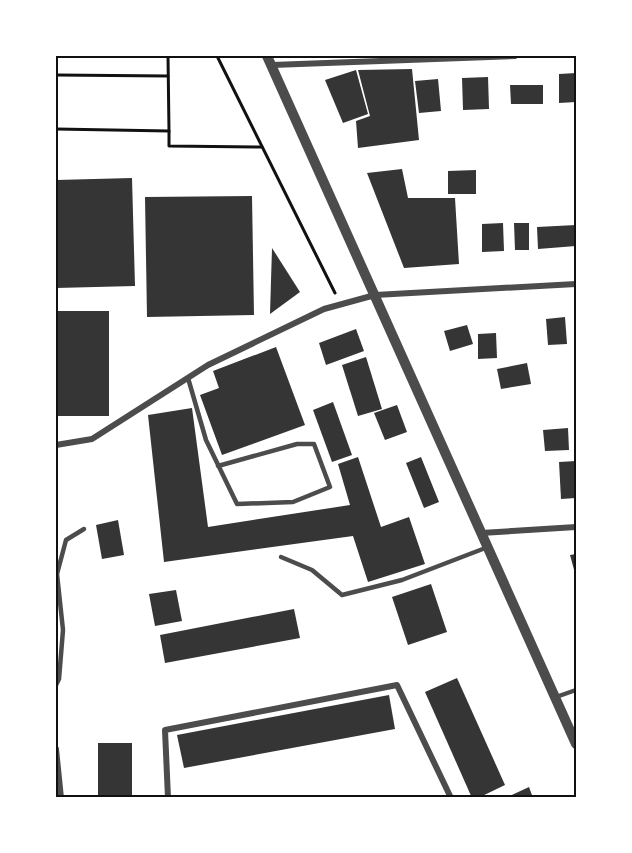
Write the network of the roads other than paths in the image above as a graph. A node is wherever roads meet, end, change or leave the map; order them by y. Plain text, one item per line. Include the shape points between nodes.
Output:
1 (516, 56) edge
2 (270, 60) edge
3 (576, 284) edge
4 (375, 295) junction
5 (188, 378) junction
6 (56, 445) edge
7 (218, 466) junction
8 (576, 527) edge
9 (84, 529) dead end
10 (482, 533) junction
11 (488, 547) junction
12 (281, 557) dead end
13 (56, 685) edge
14 (576, 690) edge
15 (556, 697) junction
16 (576, 744) edge
17 (56, 749) edge
18 (61, 798) edge
19 (168, 798) edge
20 (451, 798) edge

1 - 2 street
2 - 4 street
3 - 4 street
4 - 5 street via 324,309
4 - 10 street
5 - 6 street via 92,439
5 - 7 lane
7 - 7 lane via 297,444 314,444 330,487 293,502 237,504
8 - 10 street
9 - 13 lane via 66,540 57,574 63,630
10 - 11 street
11 - 12 lane via 402,580 342,595 312,570
11 - 15 street
14 - 15 lane
15 - 16 street
17 - 18 street
19 - 20 street via 165,730 397,685

